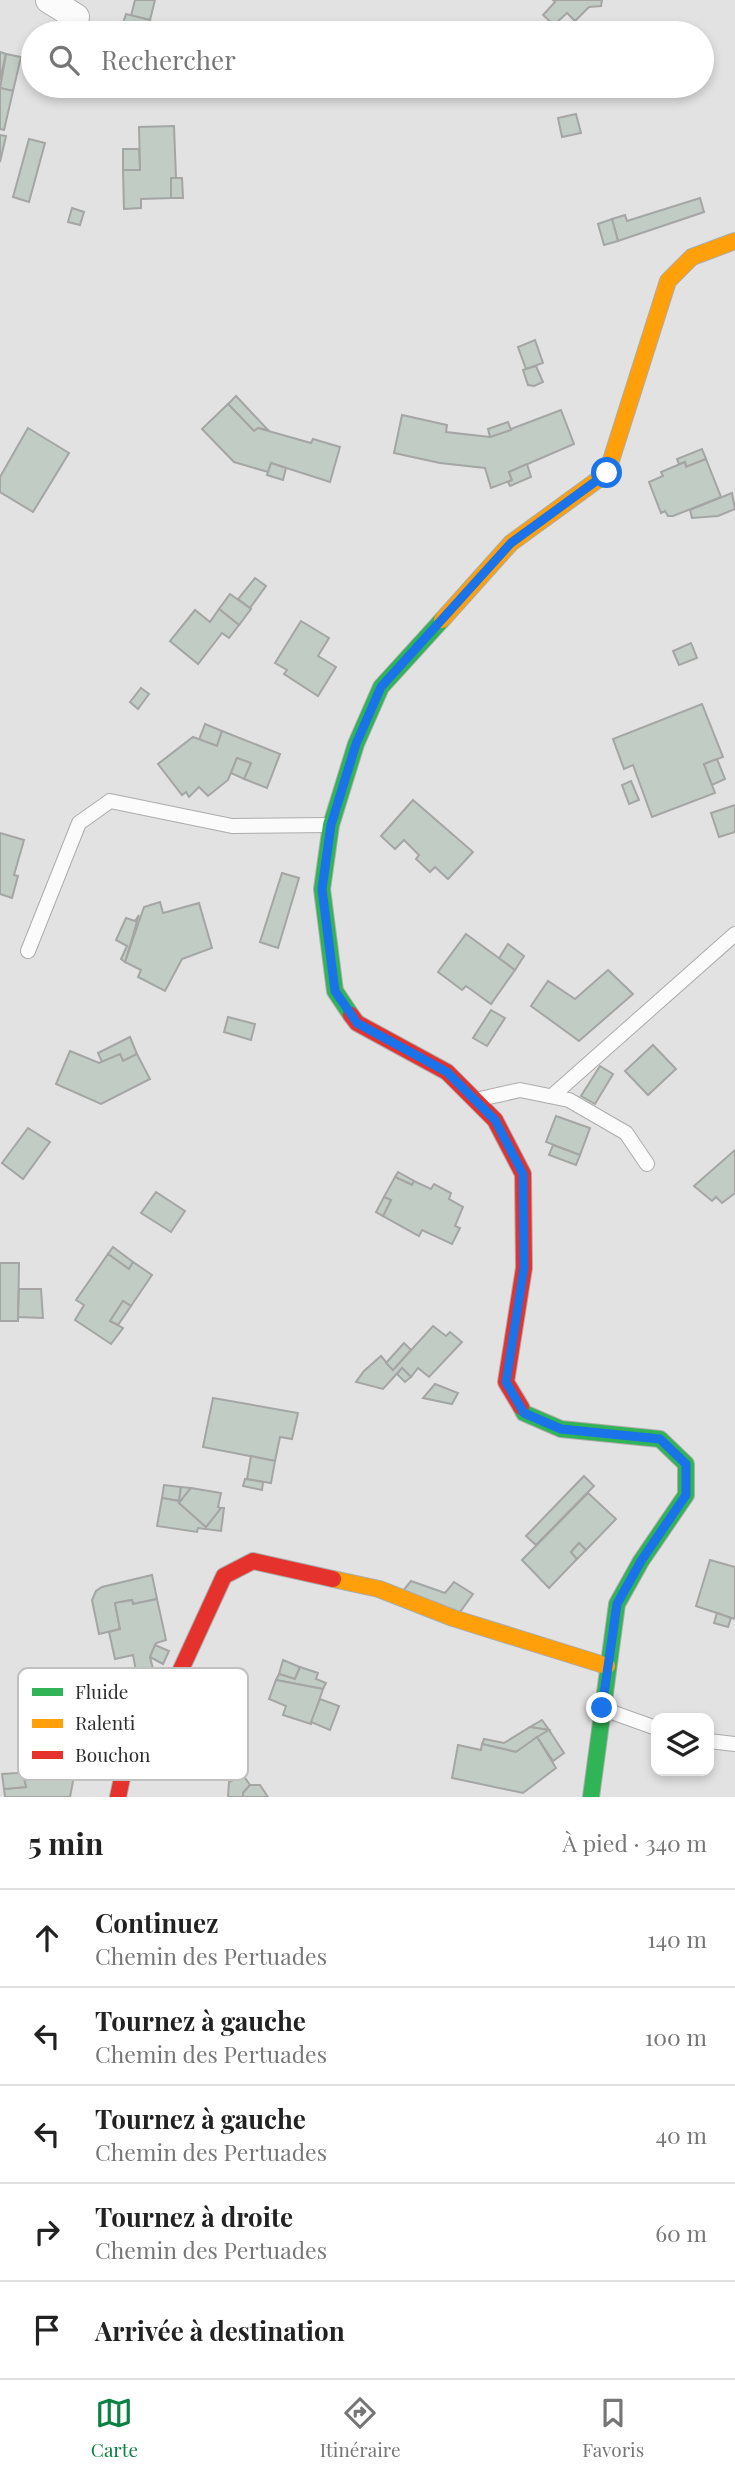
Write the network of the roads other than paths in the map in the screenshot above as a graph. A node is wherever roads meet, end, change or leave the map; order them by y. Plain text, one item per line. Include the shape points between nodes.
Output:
1 (49, 0) edge
2 (76, 17) dead end
3 (735, 241) edge
4 (331, 825) junction
5 (735, 934) edge
6 (29, 951) dead end
7 (552, 1096) junction
8 (475, 1100) junction
9 (648, 1164) dead end
10 (607, 1666) junction
11 (182, 1668) edge
12 (602, 1708) junction
13 (651, 1726) edge
14 (714, 1742) edge
15 (735, 1744) edge
16 (591, 1797) edge

1 - 2 street
3 - 4 street via 692,257 667,281 607,473 511,543 381,687 356,744
4 - 6 lane via 232,826 110,801 79,823
4 - 8 street via 322,889 335,991 357,1023 447,1072
5 - 7 lane
7 - 8 lane via 520,1090
7 - 9 lane via 569,1100 626,1133
8 - 10 street via 495,1120 523,1174 524,1268 506,1382 524,1413 561,1429 660,1439 686,1464 686,1495 617,1604
10 - 11 street via 453,1619 379,1589 253,1561 224,1576
10 - 12 street
12 - 13 lane
12 - 16 street
14 - 15 lane

